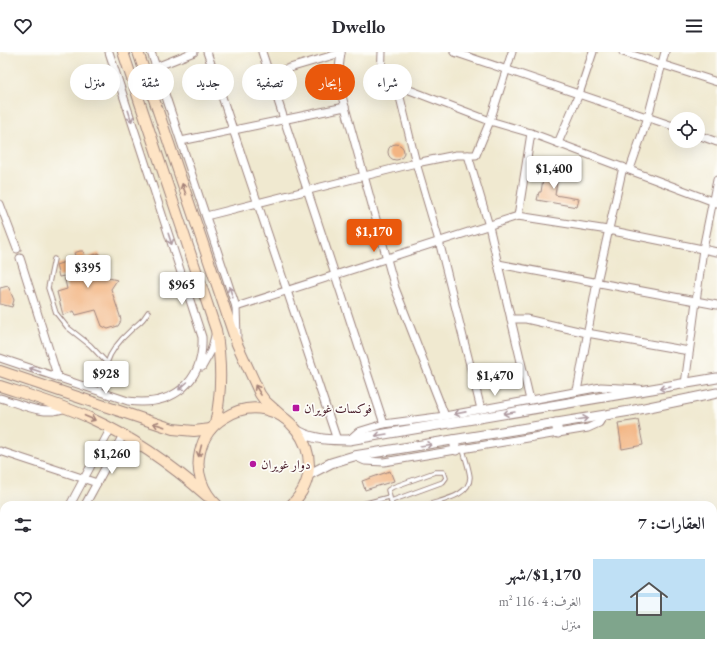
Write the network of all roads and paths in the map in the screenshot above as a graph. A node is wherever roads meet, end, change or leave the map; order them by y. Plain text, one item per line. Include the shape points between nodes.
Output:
1 (109, 52) edge
2 (122, 52) edge
3 (138, 52) edge
4 (151, 52) edge
5 (194, 52) edge
6 (207, 52) edge
7 (262, 52) edge
8 (382, 52) edge
9 (454, 52) edge
10 (512, 52) edge
11 (593, 52) edge
12 (623, 52) edge
13 (665, 52) edge
14 (341, 53) edge
15 (323, 55) edge
16 (155, 64) edge
17 (164, 64) edge
18 (266, 64) edge
19 (297, 64) edge
20 (382, 64) edge
21 (662, 64) junction
22 (506, 69) junction
23 (717, 82) edge
24 (412, 92) edge
25 (579, 94) junction
26 (167, 100) edge
27 (277, 100) edge
28 (400, 100) edge
29 (345, 107) junction
30 (648, 117) junction
31 (284, 120) junction
32 (490, 121) junction
33 (669, 124) edge
34 (233, 131) junction
35 (531, 133) junction
36 (705, 138) edge
37 (181, 142) junction
38 (717, 142) edge
39 (558, 143) junction
40 (468, 155) junction
41 (416, 162) junction
42 (623, 166) junction
43 (630, 169) junction
44 (364, 176) junction
45 (717, 180) edge
46 (307, 189) junction
47 (258, 201) junction
48 (715, 202) edge
49 (0, 204) edge
50 (206, 216) junction
51 (518, 216) junction
52 (489, 226) junction
53 (608, 230) junction
54 (439, 241) junction
55 (17, 249) dead end
56 (703, 249) junction
57 (717, 252) edge
58 (20, 258) dead end
59 (54, 259) dead end
60 (387, 259) junction
61 (498, 264) junction
62 (335, 274) junction
63 (597, 282) junction
64 (287, 291) junction
65 (696, 301) junction
66 (717, 305) edge
67 (236, 307) junction
68 (148, 312) dead end
69 (511, 319) junction
70 (216, 330) junction
71 (587, 333) junction
72 (237, 344) junction
73 (689, 350) junction
74 (0, 358) edge
75 (107, 363) junction
76 (0, 370) edge
77 (197, 372) junction
78 (58, 378) junction
79 (717, 378) edge
80 (685, 384) junction
81 (0, 386) edge
82 (650, 390) junction
83 (577, 391) junction
84 (100, 392) junction
85 (717, 393) edge
86 (0, 398) edge
87 (530, 400) junction
88 (65, 408) junction
89 (481, 409) junction
90 (535, 409) junction
91 (604, 415) junction
92 (444, 416) junction
93 (284, 418) junction
94 (556, 423) junction
95 (384, 424) junction
96 (538, 426) junction
97 (213, 427) junction
98 (111, 428) junction
99 (298, 431) junction
100 (558, 433) junction
101 (123, 435) junction
102 (337, 440) junction
103 (349, 440) junction
104 (454, 440) junction
105 (459, 450) junction
106 (0, 451) edge
107 (354, 456) junction
108 (308, 475) junction
109 (84, 478) junction
110 (97, 483) junction
111 (72, 501) edge
112 (87, 501) edge
113 (212, 501) edge
114 (213, 501) edge
115 (296, 501) edge
116 (391, 501) edge
117 (439, 501) edge

1 -> 77 street via 202,337 202,357
2 - 70 main road
72 -> 3 main road
4 - 16 street
5 - 17 street
6 - 34 street
7 - 18 street
8 - 20 street
9 - 22 street
10 - 22 street
11 - 25 street
12 - 21 street
13 - 21 street
14 - 15 street
14 - 29 street via 338,77
15 - 19 street
21 - 23 street
21 - 30 street
22 - 25 street
22 - 32 street
24 - 32 street
25 - 30 street
25 - 39 street
26 - 37 street
27 - 31 street
28 - 41 street
29 - 31 street
29 - 44 street
30 - 33 street
30 - 43 street
31 - 34 street
31 - 46 street
32 - 35 street
32 - 40 street via 476,155
34 - 37 street
34 - 47 street
35 - 39 street
35 - 51 street
36 - 38 street
37 - 50 street
39 - 42 street
40 - 41 street
40 - 52 street
41 - 44 street
41 - 54 street
42 - 43 street
42 - 53 street
43 - 48 street
44 - 46 street
44 - 60 street
45 - 48 street
46 - 47 street
46 - 62 street
47 - 50 street
47 - 64 street
48 - 56 street
49 - 55 street
67 -> 50 street
51 - 52 street
51 - 53 street
52 - 54 street
52 - 61 street
53 - 56 street
53 - 63 street
54 - 60 street
54 - 89 street
56 - 57 street
56 - 65 street
58 - 78 street
59 - 75 lane via 48,288 56,312 67,327 90,345
60 - 62 street
60 - 92 street via 395,288
61 - 63 street
61 - 69 street
62 - 64 street
62 - 95 street
63 - 65 street
63 - 71 street
64 - 67 street
64 - 102 street
65 - 66 street
65 - 73 street
67 - 72 street
68 - 75 lane via 142,323 131,329 111,352
69 - 71 street via 526,318
69 - 87 street
70 - 77 street via 211,351
70 - 97 main road via 222,377 221,395
71 - 73 street
71 - 83 street
93 -> 72 main road via 260,394
73 - 80 street
78 -> 74 street
75 - 84 lane
97 -> 76 main road via 184,431 162,426
77 -> 84 street via 176,392 150,402 128,401
78 - 84 street
79 - 80 street
80 -> 82 street
81 - 88 main road
82 - 83 street via 613,386
82 - 90 street
83 - 87 street
85 - 91 street
86 - 88 street via 45,411
87 - 89 street
88 -> 98 main road
89 -> 92 street
90 - 96 street
90 -> 103 street
94 -> 91 street
91 - 100 street via 594,427
92 - 95 street
93 - 97 main road via 266,410 245,409 226,416
93 - 99 main road
94 - 96 street
94 - 100 street
95 - 103 street via 358,432
96 - 104 street
97 -> 114 main road via 201,448 199,469 205,490
98 - 101 main road
98 - 109 street
99 - 102 street via 314,438
99 - 108 main road via 308,452
100 - 105 street
101 - 110 street
101 - 113 main road
102 - 103 street
104 - 105 street
107 -> 104 street
105 - 107 street via 384,462 365,461
105 - 117 lane via 469,473 468,484 459,494
106 - 109 street
107 - 108 street via 331,462
108 - 115 main road via 305,487
109 - 110 street
109 - 111 street
110 - 112 street
116 - 116 lane via 388,490 393,487 435,472 445,474 446,480 443,482

